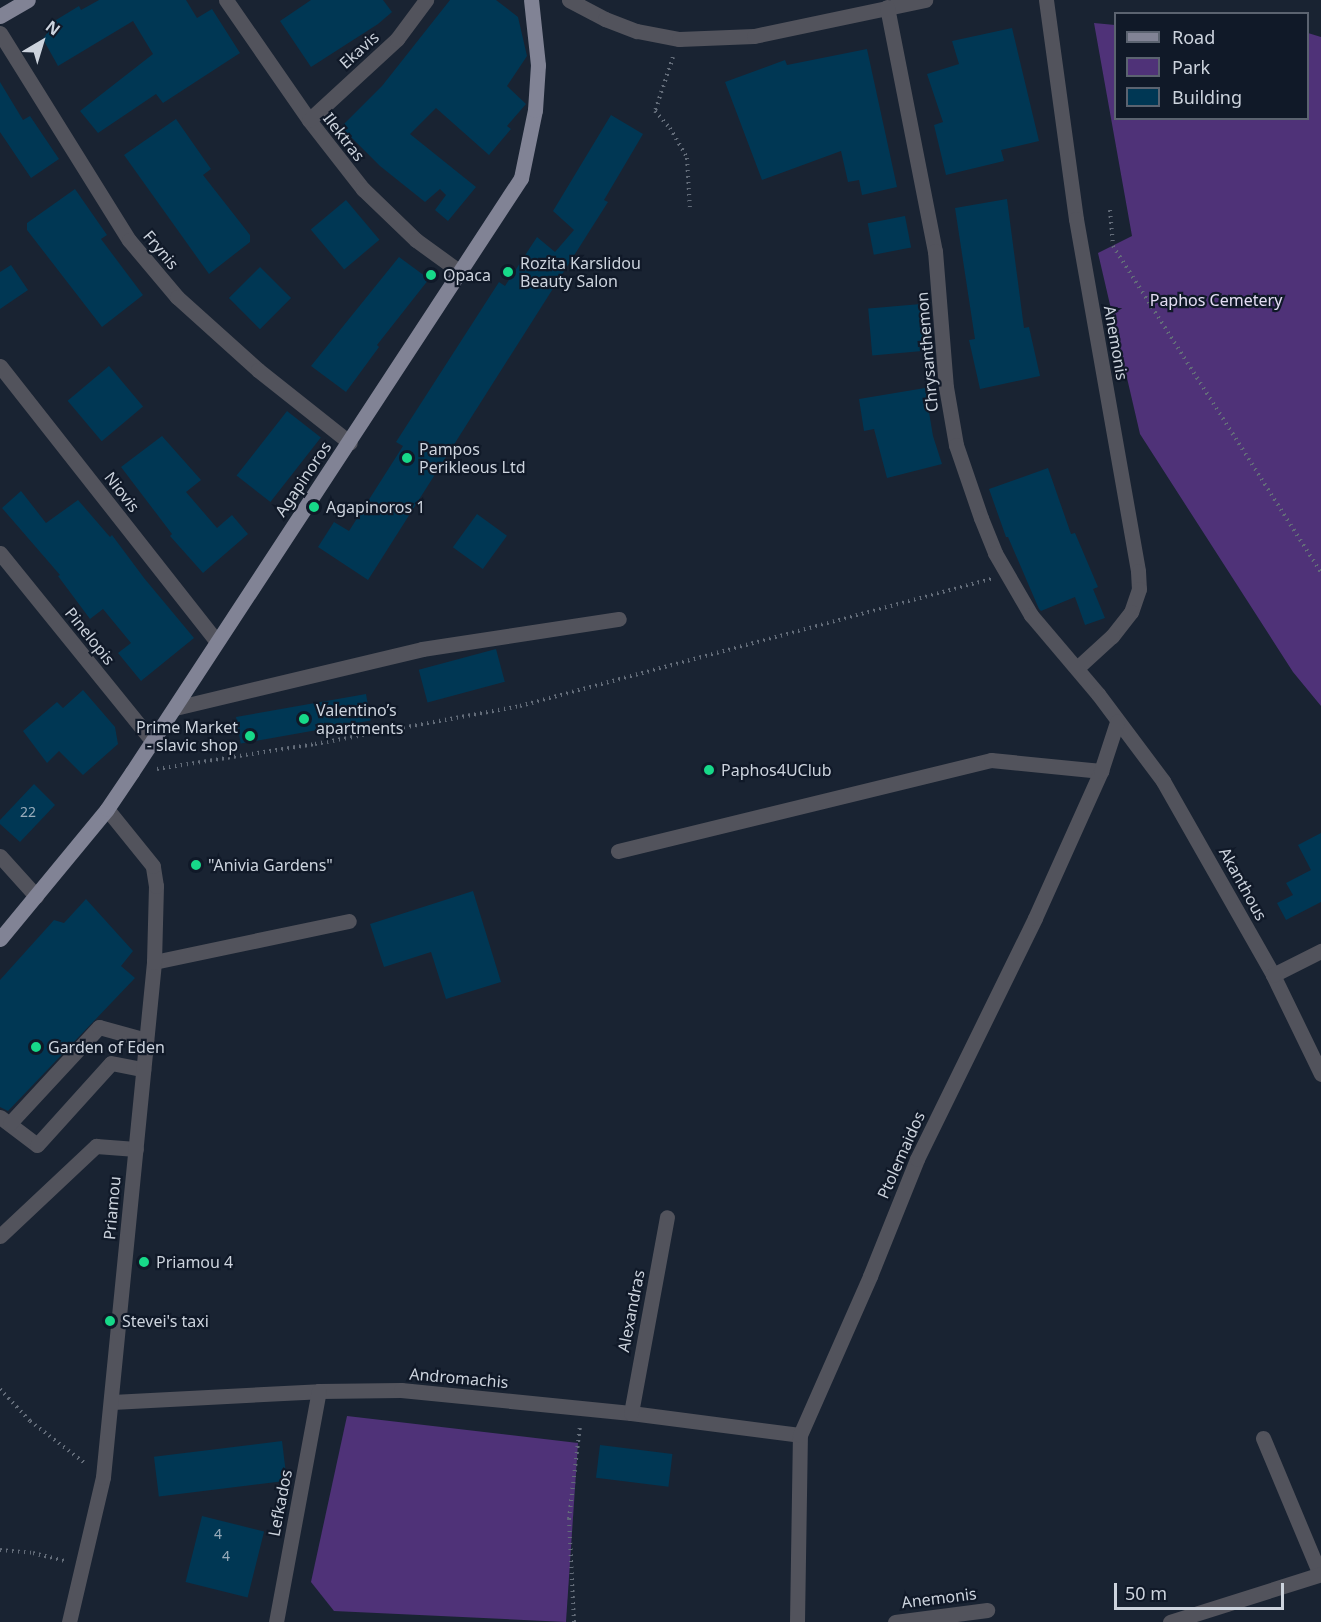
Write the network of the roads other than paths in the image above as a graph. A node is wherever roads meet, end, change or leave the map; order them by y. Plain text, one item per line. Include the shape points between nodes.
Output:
1 (28, 0) edge
2 (226, 0) edge
3 (426, 0) edge
4 (531, 0) edge
5 (570, 0) edge
6 (925, 0) edge
7 (1046, 0) edge
8 (886, 7) junction
9 (0, 16) edge
10 (0, 33) edge
11 (309, 120) junction
12 (460, 272) junction
13 (0, 366) edge
14 (350, 443) junction
15 (0, 553) edge
16 (619, 619) dead end
17 (216, 640) junction
18 (1077, 669) junction
19 (175, 708) junction
20 (1117, 722) junction
21 (153, 742) junction
22 (1101, 771) junction
23 (107, 810) junction
24 (618, 851) dead end
25 (0, 856) edge
26 (36, 896) junction
27 (349, 921) dead end
28 (0, 939) edge
29 (1321, 951) edge
30 (154, 962) junction
31 (1273, 975) junction
32 (146, 1040) junction
33 (143, 1069) junction
34 (1321, 1074) edge
35 (5, 1120) edge
36 (136, 1149) junction
37 (667, 1217) dead end
38 (0, 1236) edge
39 (319, 1390) junction
40 (112, 1402) junction
41 (631, 1413) junction
42 (800, 1435) junction
43 (1263, 1438) dead end
44 (1321, 1574) edge
45 (987, 1610) dead end
46 (69, 1622) edge
47 (276, 1622) edge
48 (797, 1622) edge
49 (895, 1622) edge
50 (1170, 1622) edge

1 - 9 main road
2 - 11 street, Ilektras
3 - 11 street, Ekavis via 397,39
4 - 12 main road, Agapinoros via 538,65 535,110 521,178
5 - 8 street via 637,31 679,39 754,36
6 - 8 street
7 - 18 street, Anemonis via 1076,219 1139,589 1131,612
8 - 18 street, Chrysanthemon via 935,251 946,387 956,445 981,518 1007,575 1031,615
10 - 14 street, Frynis via 129,240 177,297 258,370
11 - 12 street, Ilektras via 363,189 416,240
12 - 14 main road, Agapinoros
13 - 17 street, Niovis
14 - 17 main road, Agapinoros
15 - 21 street, Pinelopis
16 - 19 street via 422,649
17 - 19 main road, Agapinoros
18 - 20 street, Chrysanthemon
19 - 21 main road, Agapinoros
20 - 22 street, Ptolemaidos
20 - 31 street, Akanthous via 1163,781
21 - 23 main road, Agapinoros
22 - 24 street via 992,760
22 - 42 street, Ptolemaidos via 1035,918 916,1159
23 - 26 main road, Agapinoros
23 - 30 street, Priamou via 153,866
25 - 26 street
26 - 28 main road, Agapinoros
27 - 30 street
29 - 31 street
30 - 32 street, Priamou
31 - 34 street, Akanthous
32 - 33 street, Priamou
32 - 35 street via 99,1027
33 - 35 street via 111,1063 37,1145
33 - 36 street, Priamou
36 - 38 street via 96,1146
36 - 40 street, Priamou
37 - 41 street, Alexandras
39 - 40 street, Andromachis
39 - 41 street, Andromachis via 401,1390
39 - 47 street, Lefkados
40 - 46 street, Priamou via 103,1477
41 - 42 street, Andromachis
42 - 48 street, Ptolemaidos
43 - 44 street
44 - 50 street
45 - 49 street, Anemonis

